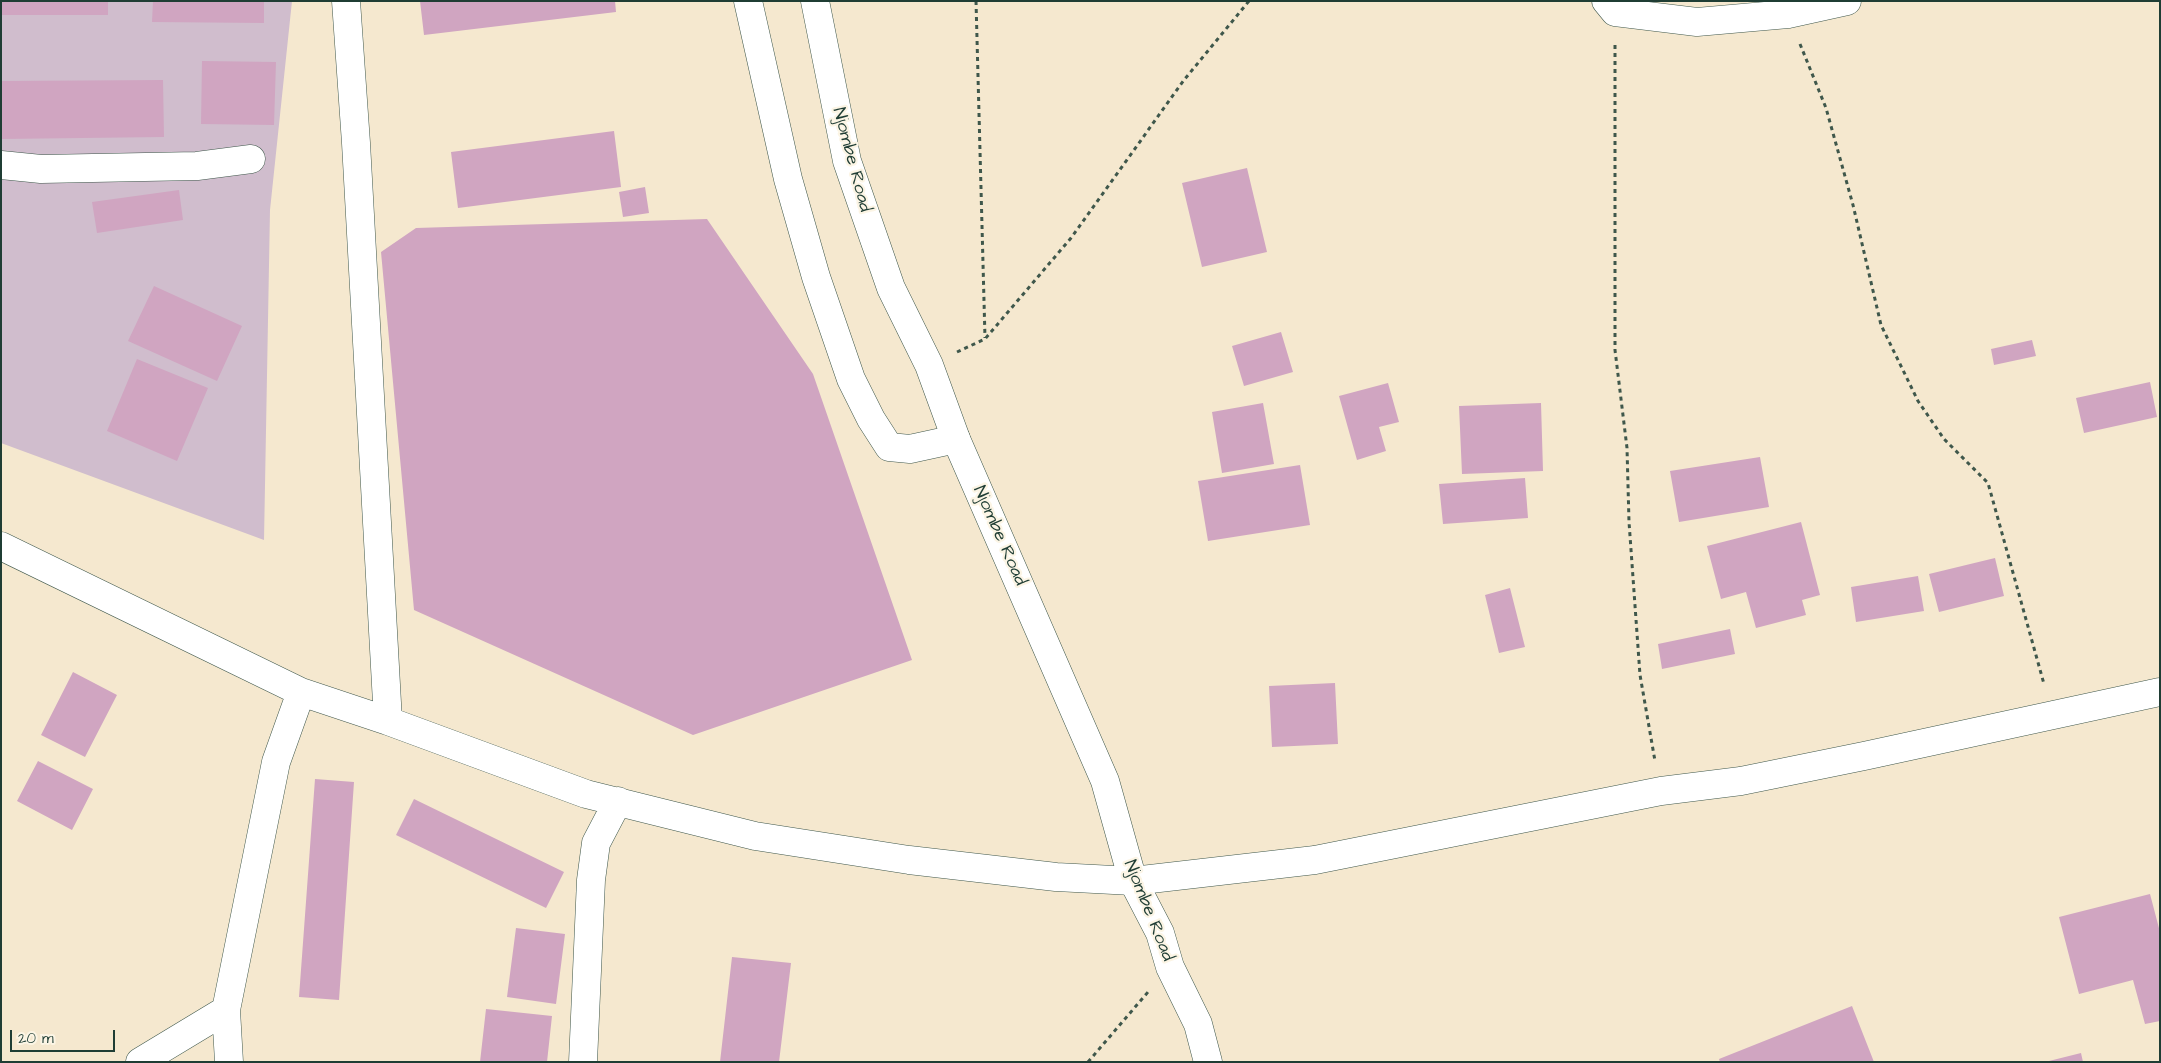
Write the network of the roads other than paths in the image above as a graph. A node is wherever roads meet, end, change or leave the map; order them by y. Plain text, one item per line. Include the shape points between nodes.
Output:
1 (346, 1) edge
2 (748, 1) edge
3 (815, 1) edge
4 (1847, 1) edge
5 (1610, 6) edge
6 (251, 159) dead end
7 (1, 165) edge
8 (956, 439) junction
9 (1, 546) edge
10 (301, 692) junction
11 (2160, 692) edge
12 (388, 722) junction
13 (618, 801) junction
14 (1133, 881) junction
15 (226, 1010) junction
16 (140, 1062) edge
17 (229, 1062) edge
18 (583, 1062) edge
19 (1208, 1062) edge

1 - 12 main road
2 - 8 main road via 788,179 816,277 852,378 871,419 889,448 910,449
3 - 8 main road, Njombe Road via 847,161 891,288 929,365
4 - 5 main road via 1788,14 1697,22
6 - 7 main road via 187,166 41,169
8 - 14 main road, Njombe Road via 1105,780
9 - 10 main road
10 - 12 main road
10 - 15 main road via 276,762
11 - 14 main road via 1864,756 1741,780 1660,791 1315,860
12 - 13 main road via 586,794
13 - 14 main road via 755,836 909,860 1056,877
13 - 18 main road via 596,842 591,880
14 - 19 main road, Njombe Road via 1160,934 1170,966 1198,1024
15 - 16 main road
15 - 17 main road

